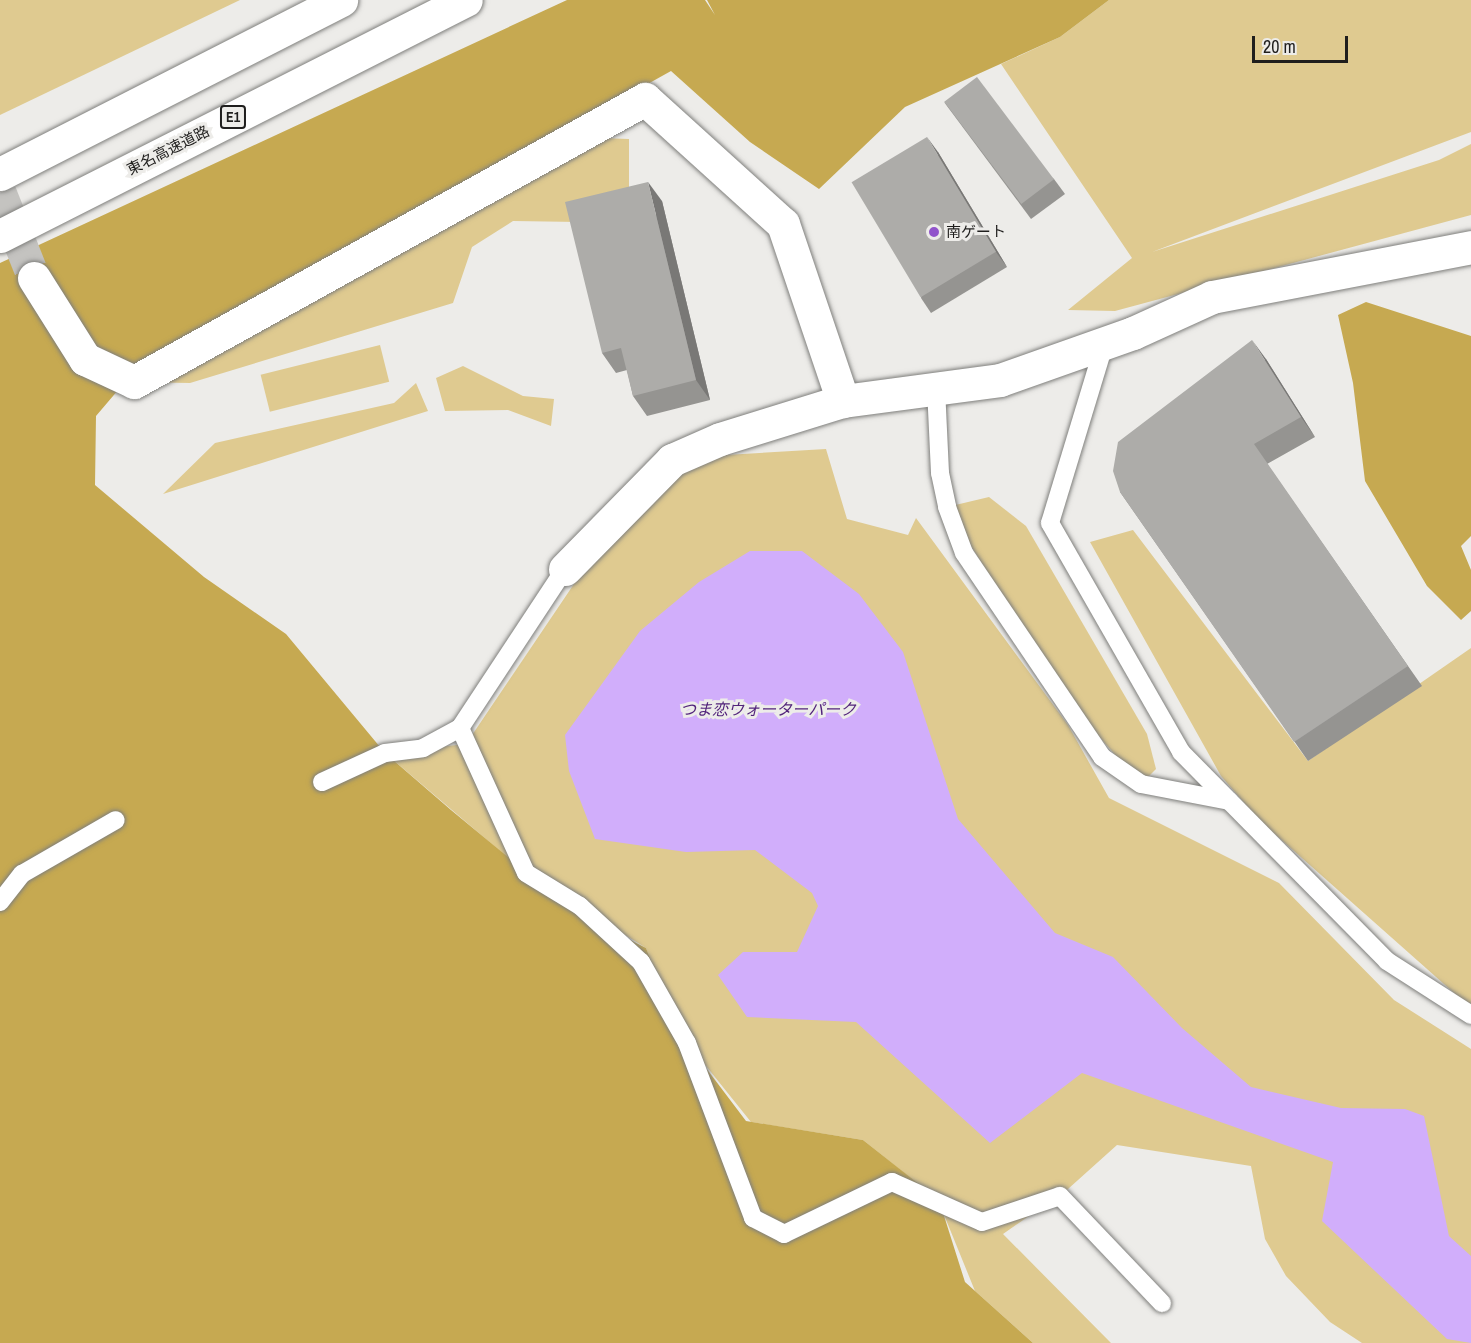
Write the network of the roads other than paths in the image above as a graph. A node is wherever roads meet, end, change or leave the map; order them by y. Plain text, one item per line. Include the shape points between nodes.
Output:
1 (342, 0) edge
2 (466, 0) edge
3 (0, 174) edge
4 (0, 236) edge
5 (1471, 247) edge
6 (34, 278) tunnel mouth
7 (1105, 342) junction
8 (936, 388) junction
9 (843, 400) junction
10 (565, 569) joint
11 (460, 728) junction
12 (322, 782) dead end
13 (1229, 801) junction
14 (116, 820) dead end
15 (0, 902) edge
16 (1471, 1015) edge
17 (1162, 1303) dead end

1 - 3 main road
2 - 4 main road, 東名高速道路 / E1
5 - 7 main road via 1212,297
6 - 9 main road via 85,359 134,382 645,99 783,224
7 - 8 main road via 1000,380
7 - 13 lane via 1050,523 1181,752
8 - 9 main road
8 - 13 lane via 940,473 947,507 964,553 1102,757 1141,784
9 - 10 main road via 720,439 672,460
10 - 11 lane
11 - 12 lane via 423,748 385,753
11 - 17 lane via 526,873 580,906 641,962 687,1043 753,1218 784,1234 892,1182 982,1222 1060,1196
13 - 16 lane via 1387,961
14 - 15 lane via 22,874

